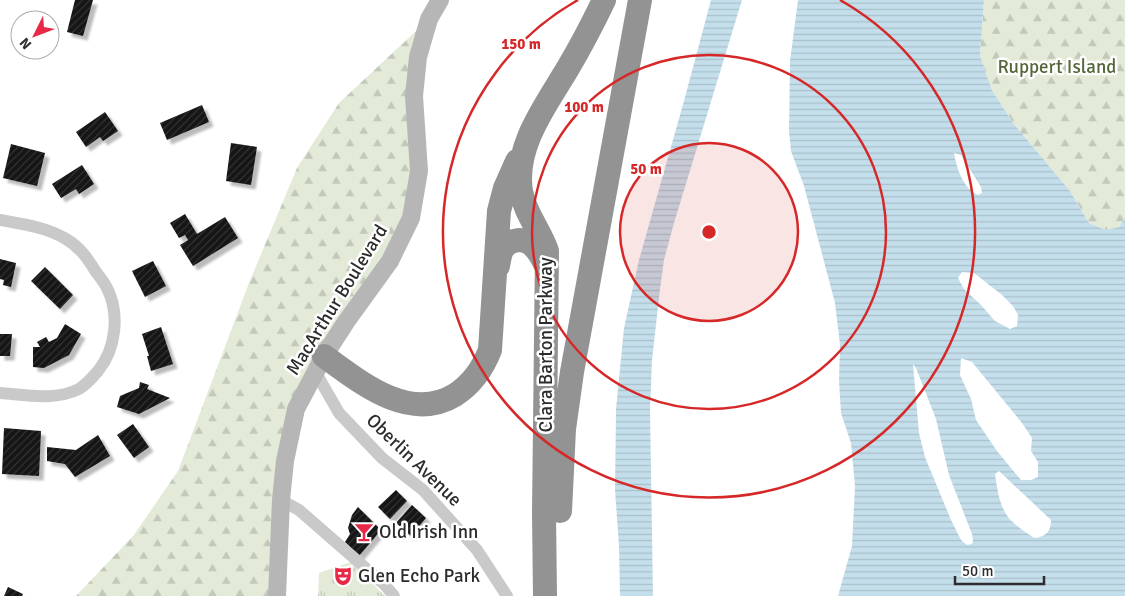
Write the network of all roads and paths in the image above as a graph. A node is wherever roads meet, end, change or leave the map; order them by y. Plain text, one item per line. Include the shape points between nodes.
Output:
1 (440, 0) edge
2 (604, 0) edge
3 (640, 0) edge
4 (586, 35) junction
5 (634, 39) junction
6 (526, 144) junction
7 (0, 220) edge
8 (546, 269) junction
9 (496, 275) junction
10 (320, 364) junction
11 (0, 393) edge
12 (564, 429) junction
13 (281, 500) junction
14 (571, 526) dead end
15 (277, 596) edge
16 (394, 596) edge
17 (507, 596) edge
18 (546, 596) edge
19 (560, 596) edge

1 - 10 main road, MacArthur Boulevard via 429,19 418,57 414,96 419,171 411,218 390,261
2 - 4 highway, Clara Barton Parkway
3 - 5 highway, Clara Barton Parkway
4 - 5 highway via 607,11 618,6 626,8 632,17
4 - 6 highway, Clara Barton Parkway
5 - 12 highway, Clara Barton Parkway
6 - 8 highway, Clara Barton Parkway via 521,166 522,192 525,208 544,241
6 - 9 highway via 509,177 502,200
7 - 11 street via 65,238 84,253 107,289 114,327 106,361 89,383 78,390 53,396
8 - 9 highway via 531,244 517,240 502,251
8 - 18 highway, Clara Barton Parkway
9 - 10 highway via 490,350 472,381 450,398 426,404 408,404
10 - 13 main road, MacArthur Boulevard via 296,409
10 - 17 street, Oberlin Avenue via 339,413 382,458 423,490 477,550
12 - 14 highway via 566,492
12 - 19 highway, Clara Barton Parkway
13 - 15 main road, MacArthur Boulevard
13 - 16 street via 299,510

